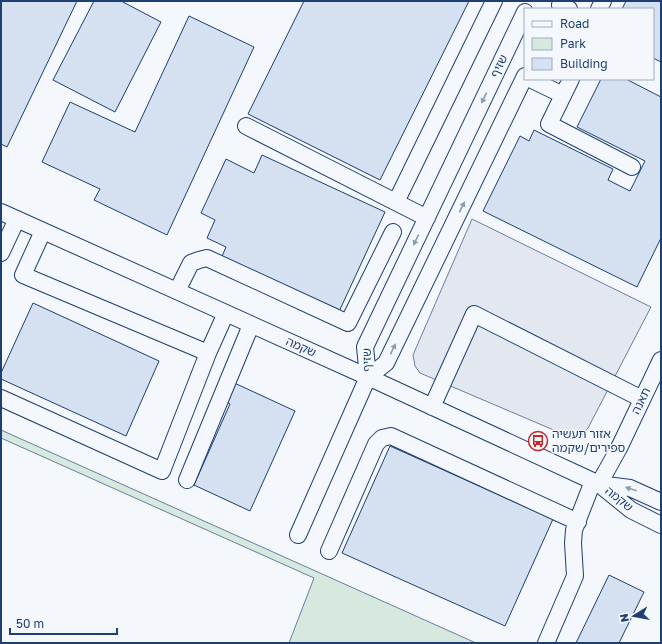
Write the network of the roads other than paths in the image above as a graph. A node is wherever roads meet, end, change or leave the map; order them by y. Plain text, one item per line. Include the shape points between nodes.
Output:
1 (494, 1) edge
2 (524, 14) edge
3 (524, 78) edge
4 (532, 80) edge
5 (570, 80) edge
6 (563, 95) junction
7 (246, 126) dead end
8 (632, 167) dead end
9 (396, 202) junction
10 (1, 212) edge
11 (17, 218) junction
12 (427, 218) junction
13 (43, 231) junction
14 (392, 232) dead end
15 (1, 253) edge
16 (177, 291) junction
17 (226, 313) junction
18 (251, 325) junction
19 (208, 353) junction
20 (661, 360) edge
21 (368, 377) junction
22 (1, 398) edge
23 (642, 399) junction
24 (432, 407) junction
25 (187, 480) dead end
26 (596, 482) junction
27 (661, 502) edge
28 (578, 522) junction
29 (661, 525) edge
30 (298, 535) dead end
31 (329, 551) dead end
32 (546, 643) edge

1 - 9 street
2 -> 12 street, שזיף
21 -> 3 street, שזיף via 386,363
4 - 6 street
5 - 6 street
6 - 8 street via 549,124
7 - 9 street
9 - 12 street
10 - 11 street, שקמה
11 - 13 street, שקמה
11 - 15 street
12 -> 21 street, שזיף via 365,347
13 - 16 street, שקמה
13 - 19 street via 23,275
14 - 16 street via 348,323 207,258 191,263
16 - 17 street, שקמה
17 - 18 street, שקמה
17 - 19 street
18 - 21 street, שקמה
18 - 25 street
19 - 22 street via 162,471
20 - 23 street, תאנה
21 - 24 street, שקמה
21 - 30 street
23 - 24 street via 474,314
23 - 26 street, תאנה via 618,448
24 - 26 street, שקמה
27 -> 26 street, שקמה via 630,488
26 - 28 street, תאנה
26 - 29 street, שקמה via 631,510
28 - 31 street via 391,436 382,438 376,444
28 - 32 street, תאנה via 574,530 573,543 575,576

